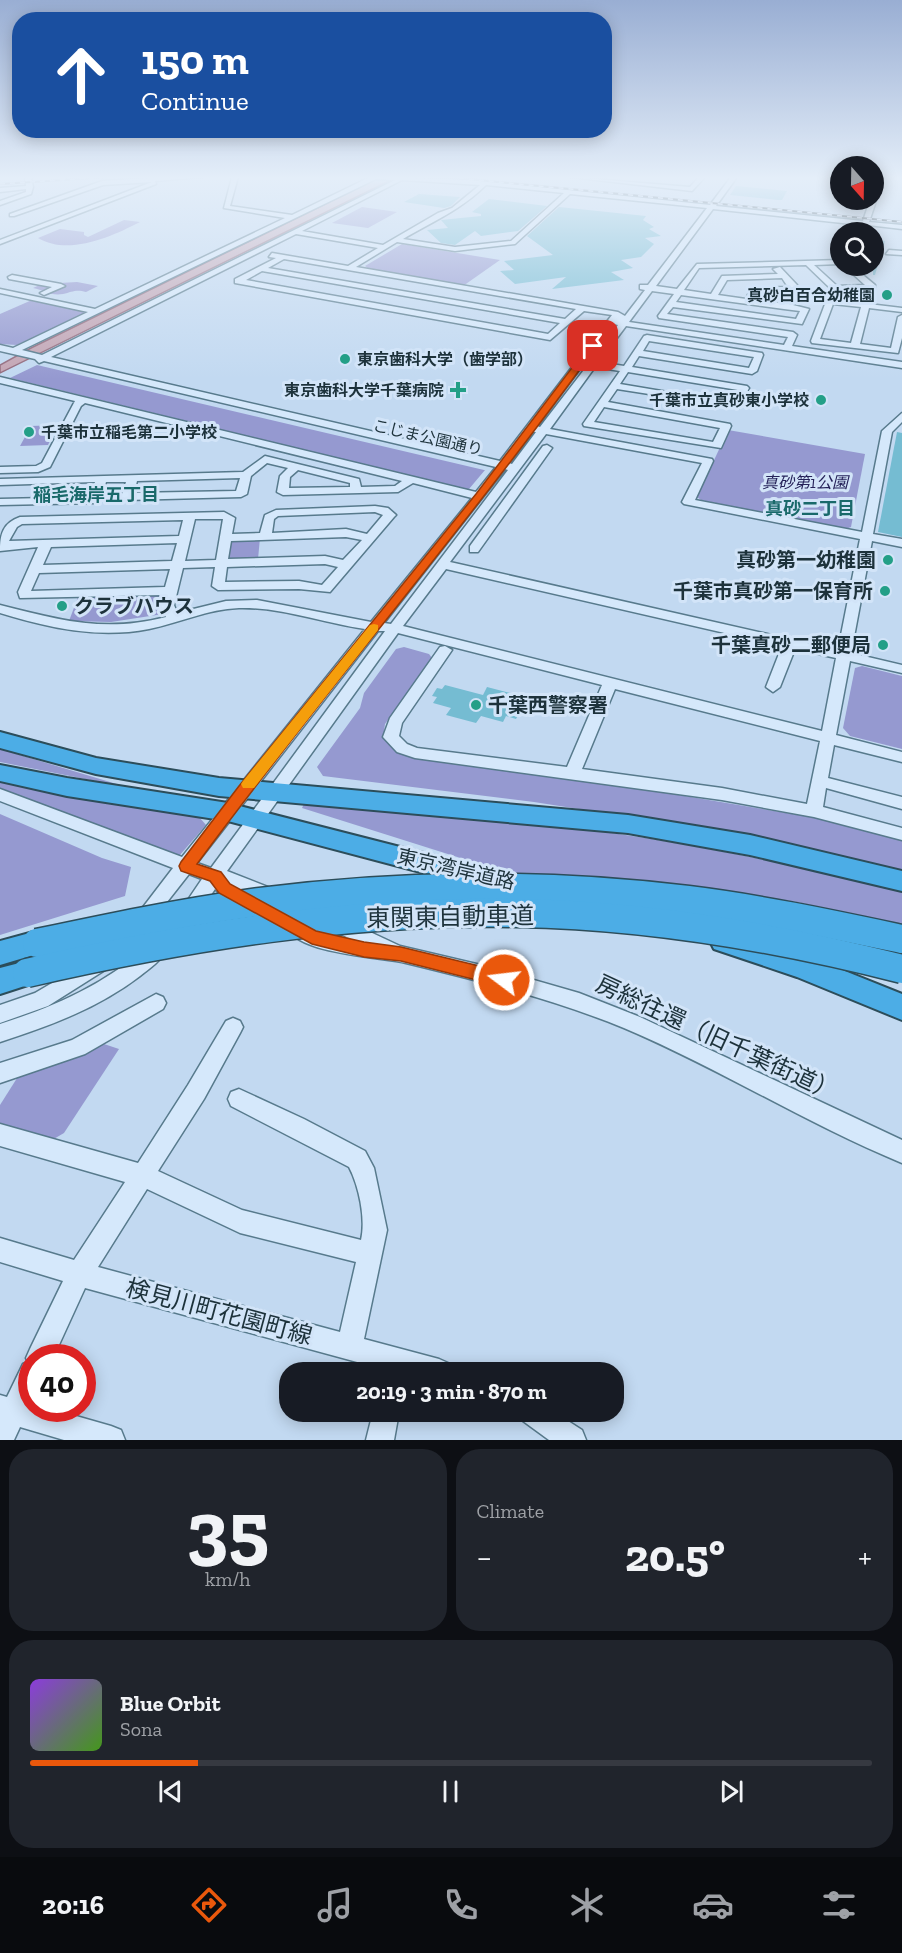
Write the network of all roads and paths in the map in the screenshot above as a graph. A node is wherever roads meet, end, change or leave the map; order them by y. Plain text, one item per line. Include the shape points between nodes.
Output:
1 (236, 244) edge
2 (270, 244) edge
3 (367, 244) edge
4 (389, 244) edge
5 (424, 244) edge
6 (501, 244) edge
7 (681, 244) edge
8 (384, 247) junction
9 (228, 248) junction
10 (254, 252) junction
11 (889, 252) dead end
12 (830, 253) edge
13 (902, 253) edge
14 (764, 256) junction
15 (283, 257) junction
16 (692, 258) dead end
17 (830, 262) edge
18 (808, 263) junction
19 (772, 264) junction
20 (349, 268) junction
21 (261, 269) junction
22 (378, 273) junction
23 (784, 276) junction
24 (860, 276) edge
25 (12, 278) dead end
26 (357, 286) junction
27 (645, 288) junction
28 (791, 290) junction
29 (0, 291) edge
30 (480, 291) junction
31 (678, 292) junction
32 (44, 293) dead end
33 (713, 297) junction
34 (338, 299) junction
35 (748, 302) junction
36 (462, 304) junction
37 (670, 304) junction
38 (327, 305) dead end
39 (866, 305) junction
40 (784, 307) junction
41 (582, 308) junction
42 (902, 310) edge
43 (96, 311) junction
44 (125, 317) junction
45 (902, 317) edge
46 (443, 318) junction
47 (619, 320) junction
48 (566, 322) junction
49 (729, 338) junction
50 (788, 346) junction
51 (855, 346) junction
52 (835, 348) junction
53 (724, 350) junction
54 (5, 351) edge
55 (637, 353) junction
56 (40, 360) junction
57 (581, 362) junction
58 (902, 363) edge
59 (593, 364) junction
60 (626, 369) junction
61 (2, 381) edge
62 (614, 386) junction
63 (84, 400) junction
64 (602, 404) junction
65 (634, 410) junction
66 (902, 416) edge
67 (529, 428) junction
68 (622, 429) junction
69 (543, 430) junction
70 (614, 443) junction
71 (547, 448) dead end
72 (502, 466) junction
73 (296, 467) junction
74 (515, 469) junction
75 (0, 470) edge
76 (246, 475) junction
77 (133, 478) junction
78 (102, 479) junction
79 (410, 480) junction
80 (0, 482) edge
81 (356, 491) junction
82 (479, 496) junction
83 (0, 502) edge
84 (190, 516) junction
85 (265, 536) junction
86 (867, 536) junction
87 (226, 538) junction
88 (370, 538) junction
89 (183, 539) junction
90 (902, 543) edge
91 (46, 544) junction
92 (0, 546) edge
93 (474, 549) dead end
94 (221, 562) junction
95 (178, 564) junction
96 (442, 564) junction
97 (347, 565) junction
98 (34, 569) junction
99 (171, 591) junction
100 (0, 609) edge
101 (173, 618) junction
102 (374, 628) junction
103 (392, 632) junction
104 (790, 643) junction
105 (445, 650) junction
106 (843, 655) junction
107 (902, 669) edge
108 (609, 687) junction
109 (773, 687) dead end
110 (0, 740) edge
111 (827, 743) junction
112 (902, 757) edge
113 (902, 767) edge
114 (0, 773) edge
115 (572, 773) junction
116 (820, 781) junction
117 (244, 790) junction
118 (274, 793) junction
119 (0, 795) edge
120 (902, 803) edge
121 (814, 811) junction
122 (228, 812) junction
123 (256, 819) junction
124 (902, 834) edge
125 (187, 866) junction
126 (216, 877) junction
127 (902, 881) edge
128 (902, 939) edge
129 (0, 953) edge
130 (902, 969) edge
131 (14, 977) edge
132 (156, 1004) dead end
133 (902, 1007) edge
134 (0, 1014) edge
135 (233, 1027) dead end
136 (0, 1034) edge
137 (0, 1073) edge
138 (239, 1099) dead end
139 (0, 1135) edge
140 (902, 1152) edge
141 (144, 1176) junction
142 (0, 1250) edge
143 (371, 1254) junction
144 (79, 1274) junction
145 (46, 1344) edge
146 (349, 1347) junction
147 (385, 1362) edge
148 (18, 1393) edge
149 (6, 1410) edge
150 (384, 1422) edge
151 (546, 1422) edge
152 (0, 1439) edge
153 (111, 1440) edge
154 (380, 1440) edge
155 (572, 1440) edge

1 - 9 street
2 - 10 street
3 - 8 street
4 - 8 street
5 - 6 street via 455,249
7 - 27 street
8 - 20 street
9 - 10 street
9 - 43 street
10 - 15 street
10 - 44 street
11 - 13 street
12 - 14 street
14 - 16 street
14 - 19 street
15 - 20 street
15 - 21 street
17 - 18 street
18 - 19 street
18 - 24 street via 835,288 872,286
19 - 23 street
19 - 31 street via 697,266
20 - 22 street
21 - 26 street
21 - 34 street via 238,280
22 - 26 street
22 - 30 street
23 - 28 street via 794,285
23 - 33 street via 724,278
25 - 32 street via 61,286
26 - 34 street
26 - 36 street
27 - 31 street
27 - 47 street
28 - 35 street via 754,291
28 - 40 street
29 - 43 street
30 - 36 street
30 - 41 street
31 - 33 street
31 - 37 street
33 - 35 street
34 - 38 street
34 - 46 street
35 - 40 street
36 - 46 street
36 - 48 street
37 - 40 street via 799,322 805,309
37 - 50 street via 662,316 793,335
39 - 42 street
39 - 51 street
39 - 52 street via 829,302 815,340
41 - 47 street
41 - 48 street
43 - 44 street
43 - 54 street
44 - 56 street
45 - 51 street via 895,351
46 - 48 street via 550,337
47 - 49 street
47 - 57 street
47 - 59 street
49 - 50 street
49 - 53 street
50 - 52 street
50 - 58 street
51 - 52 street
52 - 58 street
53 - 55 street via 647,338
53 - 55 street via 759,355 752,371
54 - 56 street, こじま公園通り
55 - 60 street
56 - 72 street, こじま公園通り
57 - 59 street
57 - 67 street
59 - 60 street
59 - 69 street
60 - 62 street
60 - 62 street via 744,388 736,406
61 - 63 street
62 - 64 street
63 - 75 street via 77,404 46,465 38,469
63 - 79 street
64 - 65 street
64 - 68 street via 588,424
65 - 68 street
65 - 68 street via 726,426 717,446
66 - 86 street via 887,431
67 - 69 street
67 - 72 street
68 - 70 street
69 - 70 street
69 - 74 street
70 - 86 street via 708,460 688,502
71 - 93 street
72 - 74 street, こじま公園通り
72 - 82 street
73 - 76 street via 266,459
73 - 81 street via 355,481
73 - 81 street via 285,476 283,492
74 - 96 street
76 - 77 street
76 - 77 street via 241,494 128,497
77 - 78 street
78 - 80 street
78 - 83 street via 94,500
79 - 81 street via 398,489
79 - 82 street
82 - 102 street
84 - 87 street via 228,516
84 - 89 street
84 - 92 street via 20,521 12,525
85 - 87 street
85 - 88 street via 346,533
85 - 88 street via 269,517 276,513 375,509 389,513
86 - 90 street
86 - 106 street
87 - 94 street
88 - 97 street
89 - 91 street
89 - 95 street
91 - 92 street
91 - 98 street
94 - 95 street
94 - 97 street via 325,560
94 - 97 street via 218,586 299,585 321,590
95 - 98 street
95 - 99 street
96 - 103 street
96 - 104 street
98 - 99 street via 25,595
99 - 101 street via 167,605
100 - 101 street via 47,624 86,630 130,628
101 - 102 street via 237,604 259,605 291,608
102 - 103 street
102 - 117 street
103 - 105 street
103 - 108 street
103 - 118 street
104 - 106 street
104 - 109 street
105 - 108 street
105 - 115 street via 395,722 391,737 402,748 415,753
106 - 107 street
106 - 111 street
108 - 111 street
108 - 115 street
110 - 117 highway via 112,769
111 - 112 street
111 - 113 street
111 - 116 street
114 - 122 highway, 東京湾岸道路
115 - 121 street
116 - 120 street
116 - 121 street
117 - 118 highway
117 - 122 street
118 - 123 street
118 - 127 highway via 628,824 750,845
119 - 125 street
121 - 124 street
122 - 123 highway, 東京湾岸道路
122 - 125 street
123 - 126 street
123 - 133 highway, 東京湾岸道路 via 622,909 805,968
125 - 126 street, 房総往還（旧千葉街道）
125 - 134 street via 131,935 110,954 57,992
126 - 136 street via 168,939 135,970 68,1011
126 - 140 street, 房総往還（旧千葉街道） via 225,888 312,937 485,974 633,1023
128 - 129 highway, 東関東自動車道, bridge via 812,918 694,901 556,890 452,887 239,904 158,917
130 - 131 highway, 東関東自動車道, bridge via 811,947 699,928 587,916 487,913 256,929 126,951
132 - 137 street via 78,1047
135 - 141 street
138 - 143 street via 357,1160 366,1176 375,1230
139 - 141 street
141 - 143 street via 240,1221
141 - 144 street
142 - 144 street, 検見川町花園町線
143 - 146 street
144 - 145 street
144 - 146 street, 検見川町花園町線
146 - 147 street, 検見川町花園町線
148 - 149 street
149 - 152 street
149 - 153 street
150 - 154 street
151 - 155 street

